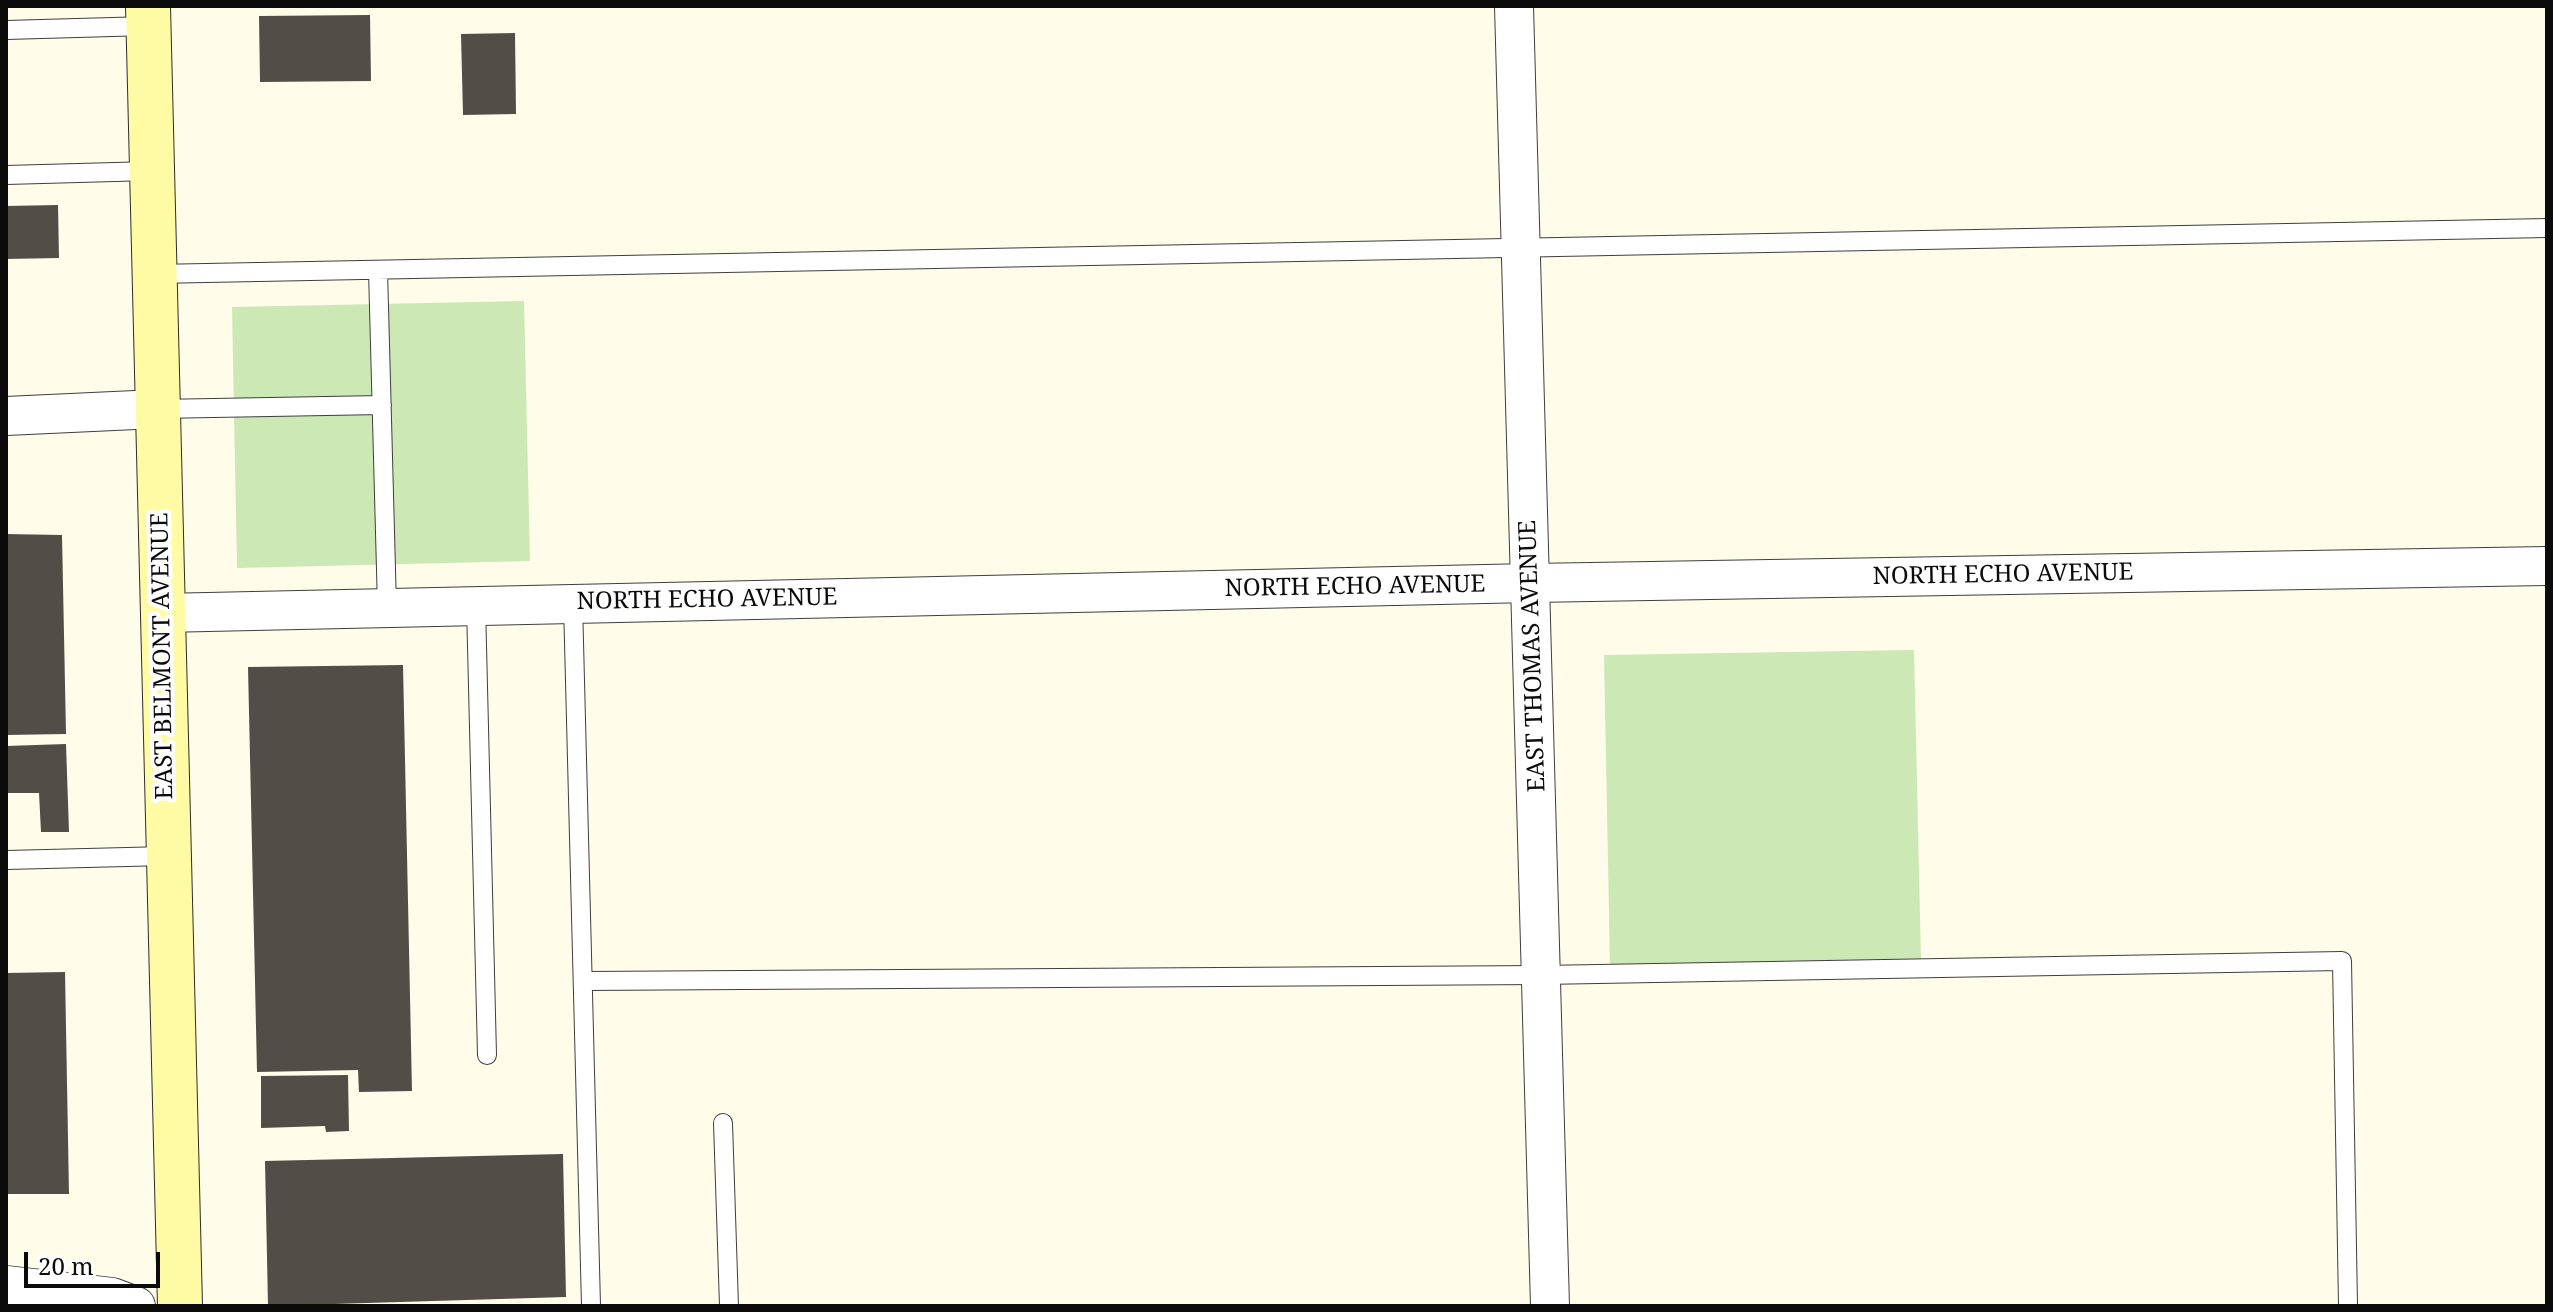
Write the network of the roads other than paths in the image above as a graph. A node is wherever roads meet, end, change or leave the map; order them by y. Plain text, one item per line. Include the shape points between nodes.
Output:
1 (1514, 6) edge
2 (148, 16) edge
3 (6, 30) edge
4 (151, 171) junction
5 (6, 175) edge
6 (2547, 228) edge
7 (1519, 249) junction
8 (378, 270) junction
9 (154, 274) junction
10 (382, 405) junction
11 (157, 409) junction
12 (6, 416) edge
13 (2547, 566) edge
14 (1531, 583) junction
15 (573, 603) junction
16 (476, 605) junction
17 (387, 607) junction
18 (162, 613) junction
19 (167, 856) junction
20 (6, 860) edge
21 (1541, 975) junction
22 (584, 981) junction
23 (487, 1055) dead end
24 (723, 1123) dead end
25 (6, 1285) edge
26 (136, 1306) edge
27 (180, 1306) edge
28 (591, 1306) edge
29 (729, 1306) edge
30 (1550, 1306) edge
31 (2348, 1306) edge

1 - 7 street, EAST THOMAS AVENUE
2 - 3 lane
2 - 4 main road, EAST BELMONT AVENUE
4 - 5 lane
4 - 9 main road, EAST BELMONT AVENUE
6 - 7 lane
7 - 8 lane
7 - 14 street, EAST THOMAS AVENUE
8 - 9 lane
8 - 10 lane
9 - 11 main road, EAST BELMONT AVENUE
10 - 11 lane
10 - 17 lane
11 - 12 street
11 - 18 main road, EAST BELMONT AVENUE
13 - 14 street, NORTH ECHO AVENUE
14 - 15 street, NORTH ECHO AVENUE
14 - 21 street, EAST THOMAS AVENUE
15 - 16 street, NORTH ECHO AVENUE
15 - 22 lane
16 - 17 street, NORTH ECHO AVENUE
16 - 23 lane
17 - 18 street, NORTH ECHO AVENUE
18 - 19 main road, EAST BELMONT AVENUE
19 - 20 lane
19 - 27 main road, EAST BELMONT AVENUE
21 - 22 lane
21 - 30 street, EAST THOMAS AVENUE
21 - 31 lane via 2342,961
22 - 28 lane
24 - 29 lane
25 - 26 street via 112,1297

